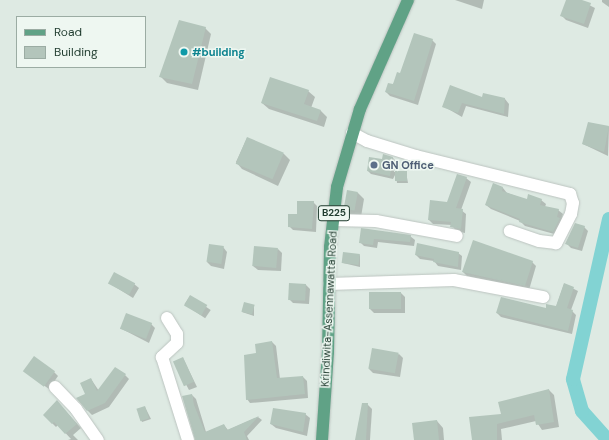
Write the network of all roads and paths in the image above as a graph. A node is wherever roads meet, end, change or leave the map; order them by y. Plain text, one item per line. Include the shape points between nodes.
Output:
1 (408, 0) edge
2 (352, 133) junction
3 (333, 220) junction
4 (510, 231) dead end
5 (457, 236) dead end
6 (329, 284) junction
7 (543, 297) dead end
8 (167, 318) dead end
9 (55, 387) dead end
10 (98, 440) edge
11 (188, 440) edge
12 (322, 440) edge

1 - 2 main road, Krindiwita-Assennawatta Road / B225 via 377,67
2 - 3 main road, Krindiwita-Assennawatta Road / B225 via 337,187
2 - 4 street via 367,141 416,156 570,194 573,203 571,214 556,243 539,241
3 - 5 street via 376,222
3 - 6 main road, Krindiwita-Assennawatta Road / B225
6 - 7 street via 454,280
6 - 12 main road, Krindiwita-Assennawatta Road / B225
8 - 11 street via 177,334 178,343 162,357
9 - 10 street via 76,409

